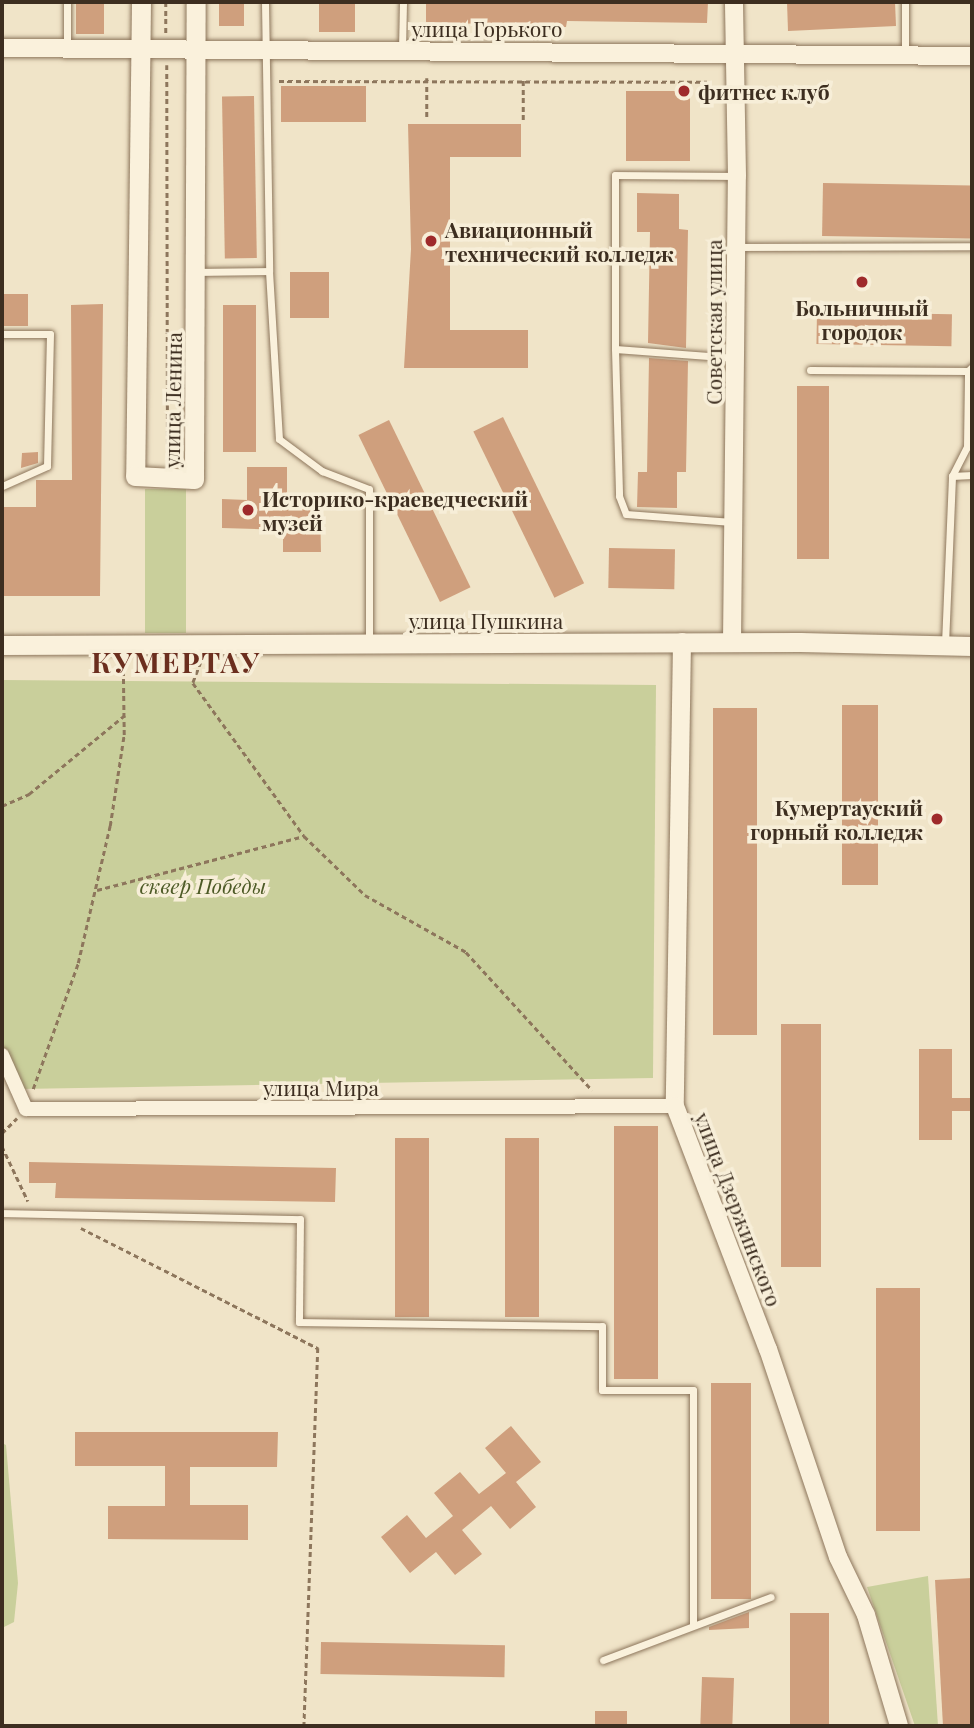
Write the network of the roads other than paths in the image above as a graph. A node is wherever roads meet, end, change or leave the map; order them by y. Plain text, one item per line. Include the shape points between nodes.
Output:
1 (67, 2) edge
2 (141, 2) edge
3 (196, 2) edge
4 (265, 2) edge
5 (403, 2) edge
6 (733, 2) edge
7 (905, 2) edge
8 (2, 48) edge
9 (67, 48) junction
10 (141, 49) junction
11 (195, 49) junction
12 (265, 50) junction
13 (402, 51) junction
14 (733, 52) junction
15 (905, 55) junction
16 (972, 56) edge
17 (737, 176) junction
18 (972, 246) edge
19 (735, 247) junction
20 (269, 271) junction
21 (197, 272) junction
22 (2, 334) edge
23 (615, 349) junction
24 (735, 358) junction
25 (970, 369) edge
26 (810, 370) dead end
27 (972, 475) edge
28 (952, 476) junction
29 (2, 486) edge
30 (736, 522) junction
31 (682, 642) junction
32 (732, 642) junction
33 (369, 644) junction
34 (2, 645) edge
35 (945, 646) junction
36 (972, 646) edge
37 (2, 1055) edge
38 (675, 1106) junction
39 (2, 1213) edge
40 (771, 1597) dead end
41 (693, 1624) junction
42 (603, 1660) dead end
43 (899, 1726) edge

1 - 9 lane
2 - 10 main road, улица Ленина
3 - 11 main road, улица Ленина
4 - 12 lane
5 - 13 lane
6 - 14 street, Советская улица
7 - 15 lane
8 - 9 street, улица Горького
9 - 10 street, улица Горького
10 - 11 street, улица Горького
10 - 21 main road, улица Ленина via 135,476 194,478
11 - 12 street, улица Горького
11 - 21 main road, улица Ленина
12 - 13 street, улица Горького
12 - 20 lane
13 - 14 street, улица Горького
14 - 15 street, улица Горького
14 - 17 street, Советская улица
15 - 16 street, улица Горького
17 - 19 street, Советская улица
17 - 23 lane via 615,175
18 - 19 lane
19 - 24 street, Советская улица
20 - 21 lane
20 - 33 lane via 279,439 322,471 369,489
22 - 29 lane via 50,334 47,466
23 - 24 lane
23 - 30 lane via 618,496 626,514
24 - 30 street, Советская улица
25 - 26 lane
25 - 28 lane via 967,447
27 - 28 lane
28 - 35 lane
30 - 32 street, Советская улица
31 - 32 main road, улица Пушкина
31 - 33 main road, улица Пушкина
31 - 38 street, улица Дзержинского
32 - 35 main road, улица Пушкина
33 - 34 main road, улица Пушкина
35 - 36 main road, улица Пушкина
37 - 38 street, улица Мира via 26,1109
38 - 43 street, улица Дзержинского via 768,1349 838,1557 866,1615
39 - 41 lane via 300,1219 299,1322 602,1326 602,1390 693,1390
40 - 41 lane
41 - 42 lane

